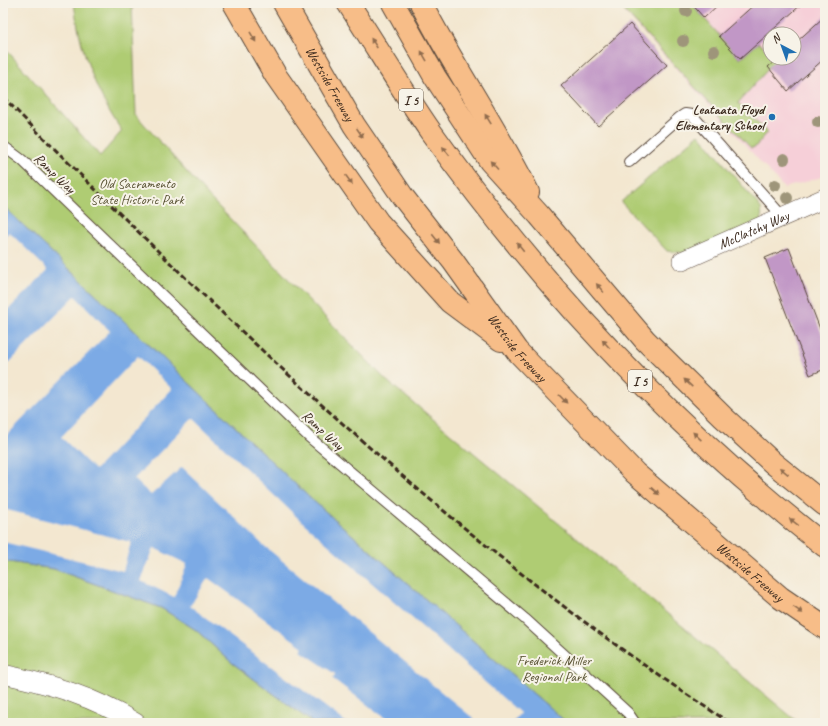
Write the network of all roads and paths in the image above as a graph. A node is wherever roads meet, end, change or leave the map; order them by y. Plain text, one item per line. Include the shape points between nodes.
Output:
1 (234, 3) edge
2 (284, 3) edge
3 (348, 3) edge
4 (393, 3) edge
5 (420, 3) edge
6 (3, 146) edge
7 (629, 162) dead end
8 (825, 198) edge
9 (539, 215) junction
10 (783, 217) junction
11 (682, 261) dead end
12 (516, 351) junction
13 (825, 505) edge
14 (825, 546) edge
15 (825, 628) edge
16 (3, 674) edge
17 (136, 723) edge
18 (635, 723) edge

1 -> 12 highway via 276,76 378,222 450,302
2 -> 12 highway, Westside Freeway via 354,125 403,197 453,261
14 -> 3 highway, I 5 via 773,506 649,391 534,266 431,131
9 -> 4 highway via 490,161 435,77
9 -> 5 highway via 510,156 444,48
6 - 18 lane, Ramp Way via 28,166 309,437 525,619 628,713
7 - 10 lane via 679,118 685,114 692,115
8 - 10 street, McClatchy Way
13 -> 9 highway via 773,463 645,340
10 - 11 street, McClatchy Way
12 -> 15 highway, Westside Freeway via 635,473 780,598
16 - 17 street via 57,687 92,699

